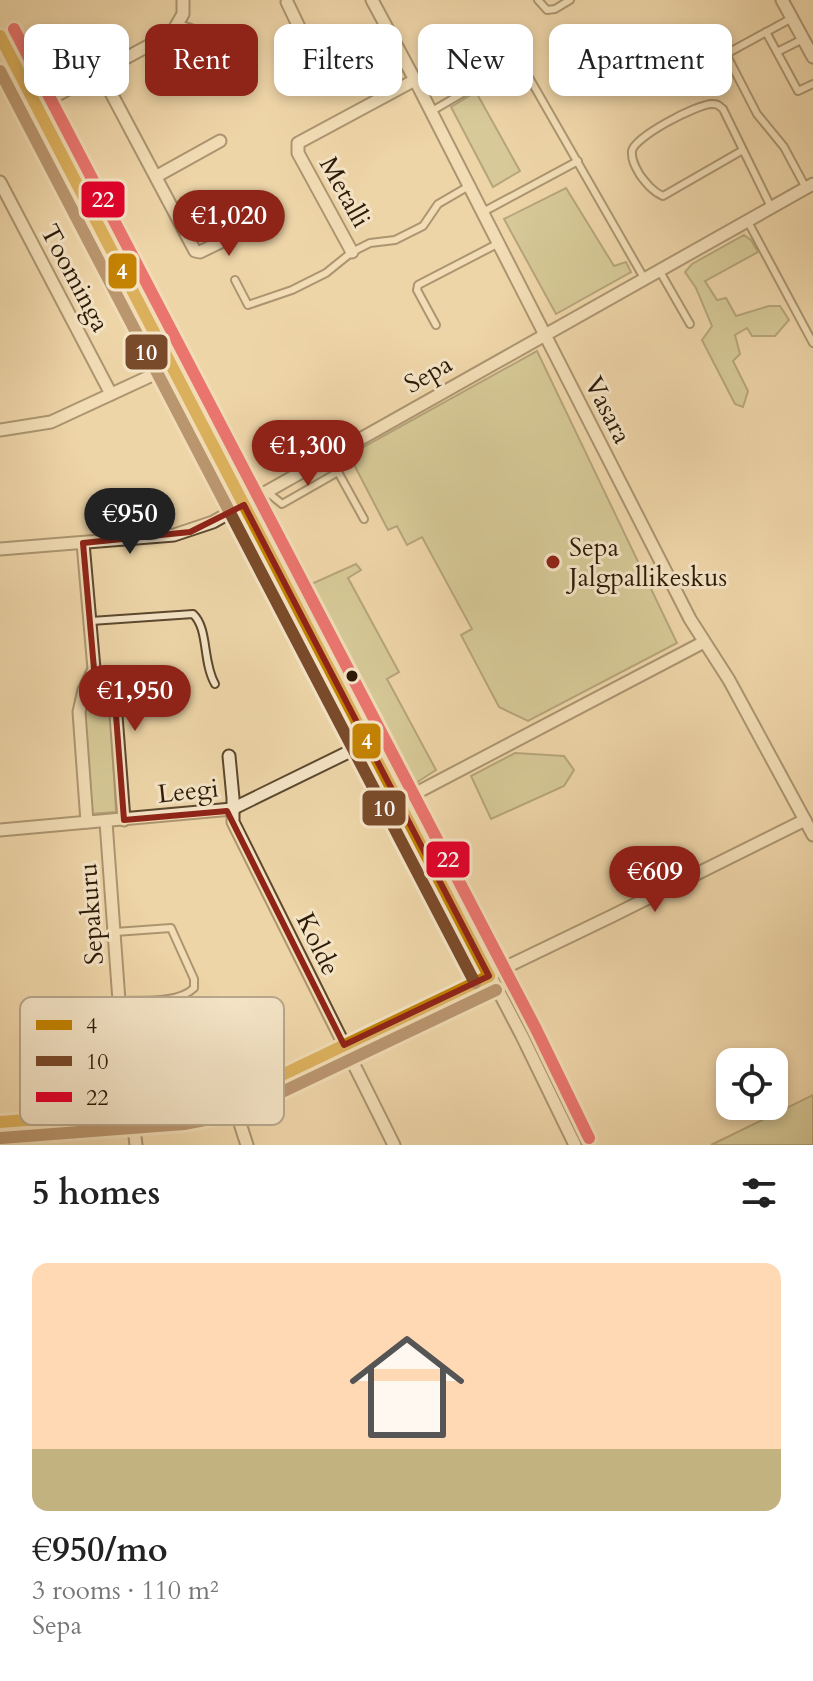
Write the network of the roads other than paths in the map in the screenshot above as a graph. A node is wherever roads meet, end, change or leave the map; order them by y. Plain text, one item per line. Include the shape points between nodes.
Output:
1 (183, 0) edge
2 (372, 0) edge
3 (538, 0) edge
4 (570, 0) edge
5 (782, 0) edge
6 (288, 1) edge
7 (792, 18) junction
8 (179, 24) edge
9 (298, 24) edge
10 (766, 32) junction
11 (0, 36) edge
12 (803, 39) junction
13 (777, 52) junction
14 (813, 57) edge
15 (415, 80) junction
16 (813, 84) edge
17 (57, 96) edge
18 (113, 96) edge
19 (37, 106) junction
20 (431, 111) junction
21 (220, 141) dead end
22 (743, 150) junction
23 (578, 161) junction
24 (157, 176) junction
25 (0, 182) edge
26 (469, 186) junction
27 (810, 186) edge
28 (771, 207) junction
29 (483, 212) junction
30 (747, 220) junction
31 (260, 223) dead end
32 (499, 243) junction
33 (352, 252) junction
34 (659, 270) junction
35 (644, 278) junction
36 (235, 280) dead end
37 (690, 324) dead end
38 (436, 325) dead end
39 (545, 333) junction
40 (813, 343) edge
41 (172, 366) junction
42 (111, 394) junction
43 (0, 430) edge
44 (332, 454) junction
45 (338, 472) junction
46 (266, 491) junction
47 (244, 505) junction
48 (364, 519) dead end
49 (83, 543) junction
50 (0, 549) edge
51 (91, 621) junction
52 (704, 642) junction
53 (94, 669) junction
54 (215, 684) dead end
55 (367, 743) junction
56 (229, 756) dead end
57 (399, 802) junction
58 (232, 809) junction
59 (124, 820) junction
60 (805, 820) junction
61 (87, 822) junction
62 (106, 822) junction
63 (0, 830) edge
64 (813, 835) edge
65 (115, 932) junction
66 (489, 976) junction
67 (119, 997) edge
68 (178, 997) edge
69 (344, 1045) junction
70 (284, 1074) edge
71 (20, 1120) edge
72 (0, 1122) edge
73 (134, 1125) edge
74 (240, 1125) edge
75 (136, 1145) edge
76 (247, 1145) edge
77 (394, 1145) edge
78 (575, 1145) edge

1 - 8 street
2 - 15 street, Vasara
3 - 4 lane via 547,10
5 - 7 street
6 - 9 street
7 - 10 lane
7 - 12 street
10 - 13 lane
10 - 27 lane via 726,54 757,114
11 - 19 street
12 - 13 lane
12 - 14 street
13 - 16 lane via 798,91
15 - 20 street, Vasara
15 - 33 street, Metalli via 298,143 298,153
17 - 19 street
18 - 24 street
19 - 41 street
20 - 23 lane via 519,60
20 - 26 street, Vasara
21 - 24 street
22 - 22 lane via 723,109 710,104 642,137 632,151 639,173 663,196
22 - 28 lane
23 - 29 lane
23 - 35 lane
24 - 31 street via 195,251
25 - 42 street, Toominga
26 - 29 street, Vasara
26 - 33 lane via 438,204 423,226
27 - 28 street, Sepa
28 - 30 street, Sepa
29 - 32 street, Vasara
30 - 34 street, Sepa
30 - 40 lane
32 - 38 lane via 418,285
32 - 39 street, Vasara
33 - 36 lane via 303,285 248,305
34 - 35 street, Sepa
34 - 37 lane
35 - 39 street, Sepa
39 - 44 street, Sepa
39 - 52 street, Vasara
41 - 42 street
41 - 47 street
42 - 43 street via 51,422
44 - 45 lane
44 - 46 street, Sepa
45 - 46 lane via 282,504
45 - 48 lane
46 - 47 street, Sepa
47 - 49 street, Sepa via 190,532
47 - 55 street
49 - 50 street, Sepa
49 - 51 street
51 - 53 street
51 - 54 lane via 193,614 202,627 207,670
52 - 57 street
52 - 60 street, Vasara
53 - 59 street via 115,702
53 - 61 street via 79,712
55 - 57 street
55 - 58 street, Leegi
56 - 58 street, Kolde
57 - 66 street
58 - 59 street, Leegi
58 - 69 street, Kolde via 233,822
59 - 62 street, Leegi
60 - 64 street, Vasara
60 - 66 street
61 - 62 street, Leegi
61 - 63 street, Leegi
62 - 65 street, Sepakuru
65 - 67 street, Sepakuru
65 - 68 lane via 171,928 194,979 194,988
66 - 69 street
66 - 78 street
69 - 70 street
69 - 77 street, Kolde
71 - 72 street
73 - 75 street, Sepakuru
74 - 76 street

